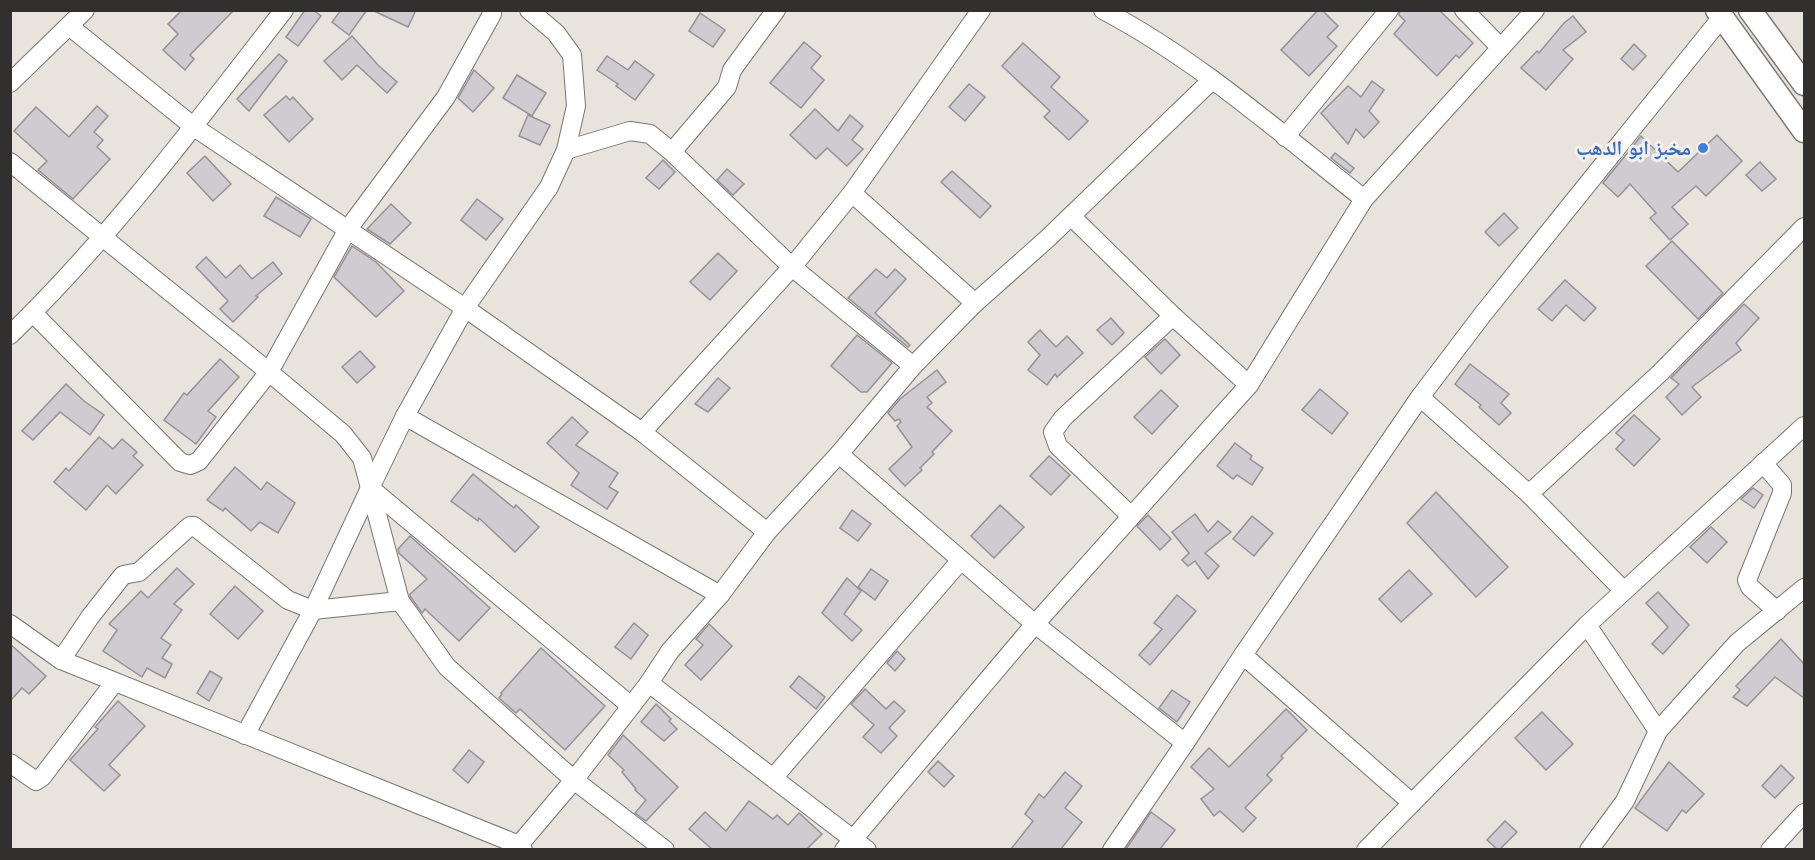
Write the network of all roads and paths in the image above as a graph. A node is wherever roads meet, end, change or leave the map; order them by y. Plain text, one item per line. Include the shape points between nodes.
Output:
1 (85, 10) edge
2 (284, 10) edge
3 (529, 10) edge
4 (776, 10) edge
5 (981, 10) edge
6 (1103, 10) edge
7 (1389, 10) edge
8 (1464, 10) edge
9 (1535, 10) edge
10 (1750, 10) edge
11 (495, 12) edge
12 (1719, 14) edge
13 (1130, 16) edge
14 (69, 26) junction
15 (1500, 47) junction
16 (1212, 80) junction
17 (10, 83) edge
18 (1804, 84) edge
19 (194, 127) junction
20 (1804, 131) edge
21 (1285, 137) junction
22 (566, 150) junction
23 (672, 152) junction
24 (10, 162) edge
25 (852, 194) junction
26 (1364, 199) junction
27 (1071, 216) junction
28 (1804, 227) edge
29 (348, 229) junction
30 (103, 238) junction
31 (792, 267) junction
32 (975, 303) junction
33 (465, 308) junction
34 (33, 313) junction
35 (1173, 316) junction
36 (10, 335) edge
37 (913, 366) junction
38 (269, 372) junction
39 (1250, 385) junction
40 (1420, 398) junction
41 (405, 416) junction
42 (1804, 426) edge
43 (642, 432) junction
44 (838, 454) junction
45 (1763, 463) junction
46 (370, 489) junction
47 (1529, 494) junction
48 (1131, 516) junction
49 (767, 532) junction
50 (961, 560) junction
51 (1804, 588) edge
52 (1623, 590) junction
53 (720, 595) junction
54 (400, 601) junction
55 (313, 610) junction
56 (1777, 611) junction
57 (10, 624) edge
58 (1035, 624) junction
59 (1587, 625) junction
60 (1243, 655) junction
61 (61, 660) junction
62 (114, 682) junction
63 (649, 683) junction
64 (631, 706) junction
65 (1658, 731) junction
66 (244, 735) junction
67 (1185, 743) junction
68 (10, 763) edge
69 (773, 778) junction
70 (574, 780) junction
71 (1412, 803) junction
72 (1804, 813) edge
73 (848, 844) edge
74 (521, 847) edge
75 (665, 849) edge
76 (867, 849) edge
77 (1112, 849) edge
78 (1366, 849) edge
79 (1588, 849) edge
80 (1770, 849) edge

1 - 14 street
2 - 19 street
3 - 22 street via 556,33 572,55 576,106
4 - 23 street via 732,70 728,87
5 - 25 street
6 - 13 street
7 - 21 street
8 - 15 street
9 - 15 street
10 - 18 main road
11 - 29 street via 446,98
12 - 20 main road
12 - 40 street
13 - 16 street
14 - 17 street
14 - 19 street
15 - 26 street
16 - 21 street
16 - 27 street
19 - 29 street
19 - 30 street
21 - 26 street
22 - 23 street via 630,131 650,134
22 - 33 street via 549,187
23 - 31 street
24 - 30 street
25 - 31 street
25 - 32 street
26 - 39 street
27 - 32 street
27 - 35 street
28 - 47 street via 1660,373
29 - 33 street
29 - 38 street
30 - 34 street
30 - 38 street
31 - 37 street
31 - 43 street
32 - 37 street
33 - 41 street
33 - 43 street
34 - 36 street
34 - 38 street via 180,462 190,465 199,461
35 - 39 street
35 - 48 street via 1063,418 1053,432 1058,446
37 - 44 street
38 - 46 street via 343,434 362,458
39 - 48 street
40 - 47 street
40 - 60 street
41 - 46 street
41 - 53 street
42 - 45 street
43 - 49 street
44 - 49 street
44 - 50 street
45 - 52 street
45 - 56 street via 1782,485 1782,493 1747,580
46 - 54 street
46 - 55 street
46 - 64 street
47 - 52 street
48 - 58 street
49 - 53 street
50 - 58 street
50 - 69 street
51 - 56 street
52 - 59 street
53 - 63 street via 670,651
54 - 55 street
54 - 70 street via 447,667
55 - 61 street via 288,600 198,528 190,526 139,572 123,575
55 - 66 street
56 - 65 street via 1737,643
57 - 61 street
58 - 67 street
58 - 73 street
59 - 65 street
59 - 71 street
60 - 67 street
60 - 71 street
61 - 62 street
62 - 66 street
62 - 68 street via 42,777 36,781
63 - 64 street
63 - 69 street
64 - 70 street
65 - 79 street via 1626,801
66 - 74 street
67 - 77 street
69 - 73 street
70 - 74 street
70 - 75 street
71 - 78 street
72 - 80 street
73 - 76 street

